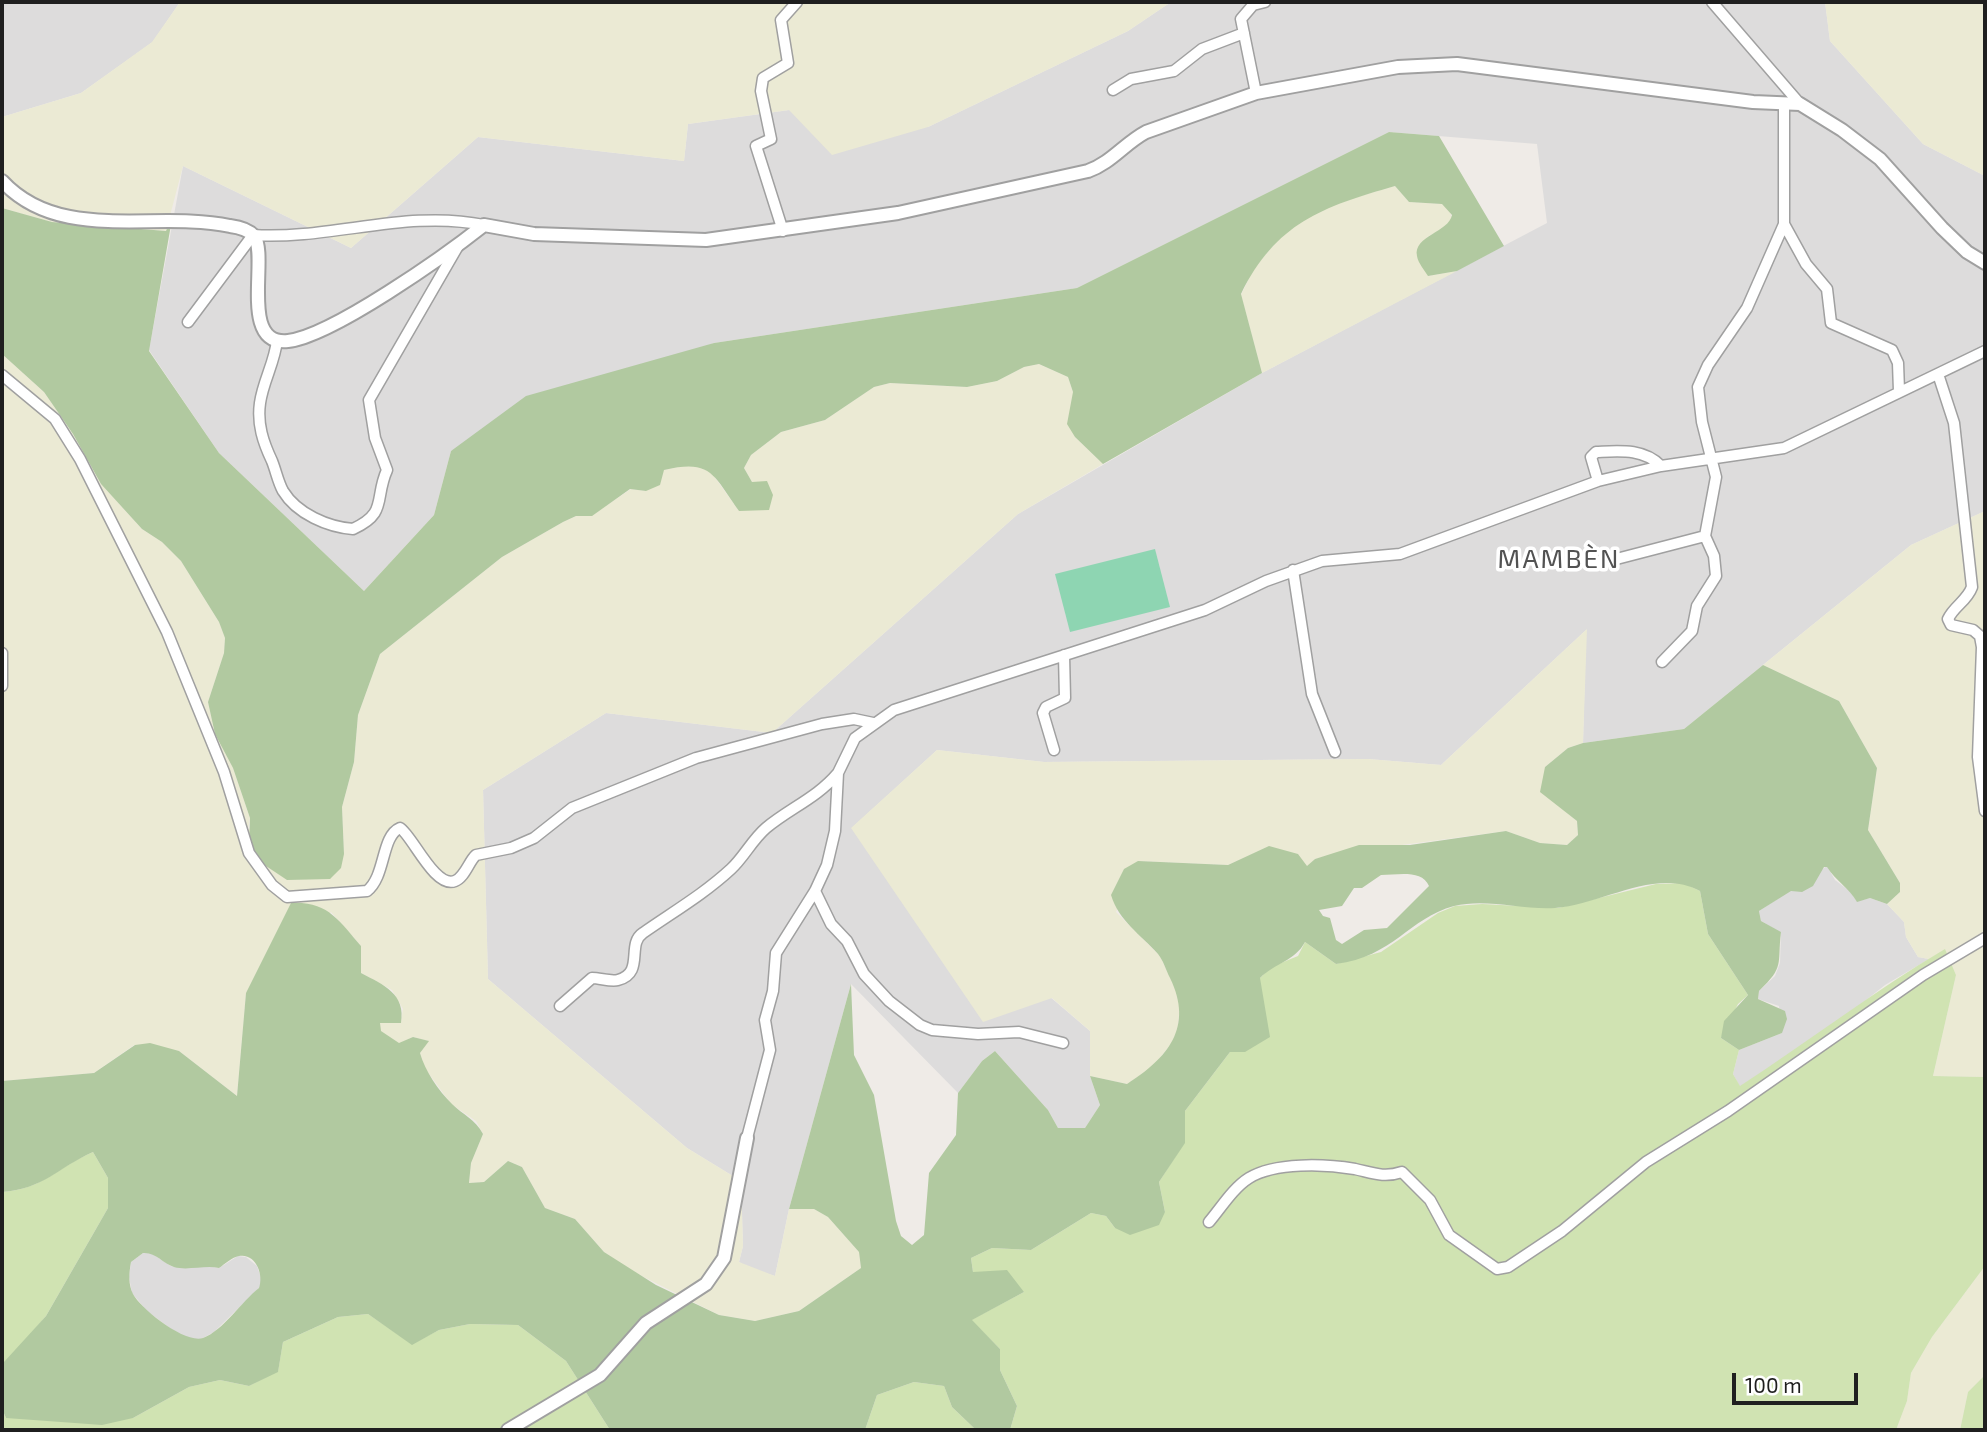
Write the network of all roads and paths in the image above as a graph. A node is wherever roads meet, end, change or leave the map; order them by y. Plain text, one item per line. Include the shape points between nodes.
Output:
1 (797, 2) edge
2 (1265, 2) edge
3 (1712, 2) edge
4 (1244, 33) junction
5 (1113, 90) dead end
6 (1256, 93) junction
7 (1784, 104) junction
8 (1800, 104) junction
9 (2, 181) edge
10 (8, 194) edge
11 (484, 225) junction
12 (1784, 225) junction
13 (783, 231) junction
14 (253, 235) junction
15 (458, 246) junction
16 (1985, 263) edge
17 (188, 323) dead end
18 (277, 340) junction
19 (1985, 351) edge
20 (2, 374) edge
21 (1938, 374) junction
22 (1899, 391) junction
23 (1710, 460) junction
24 (1661, 466) junction
25 (1598, 481) junction
26 (1705, 536) junction
27 (1601, 563) dead end
28 (1293, 570) junction
29 (2, 653) edge
30 (1064, 655) junction
31 (1662, 662) dead end
32 (2, 686) edge
33 (873, 723) junction
34 (1054, 750) dead end
35 (1335, 752) dead end
36 (838, 773) junction
37 (1984, 792) edge
38 (1985, 811) edge
39 (816, 891) junction
40 (1985, 938) edge
41 (560, 1006) dead end
42 (1063, 1043) dead end
43 (747, 1138) joint
44 (1209, 1222) dead end
45 (508, 1430) edge

1 - 13 street via 781,20 788,64 763,78 761,91 771,139 756,146
2 - 4 street via 1245,10 1241,19
3 - 8 street
4 - 5 street via 1202,49 1174,71 1131,79
4 - 6 street
6 - 7 street via 1354,73 1457,64
6 - 13 street via 1146,132 1103,166 1088,171 939,205
7 - 8 street
7 - 12 street
8 - 16 street via 1880,159 1942,228
9 - 10 street
10 - 14 street via 47,214 227,225
11 - 13 street via 534,234 706,240
11 - 14 street via 443,219 290,237
11 - 15 street
12 - 22 street via 1827,289 1831,323 1892,350 1898,363
12 - 23 street via 1747,308 1698,387
14 - 17 street
14 - 18 street via 258,246 260,317
15 - 18 street via 327,327 289,341
15 - 18 street via 369,400 375,439 387,470 378,489 379,509 353,529 308,514 281,488 258,418
19 - 21 street
20 - 33 street via 55,419 80,459 167,632 224,772 249,853 272,885 287,897 368,891 380,873 391,836 400,828 431,867 453,882 477,855 534,838 572,808 696,758 822,724 854,719
21 - 22 street
21 - 37 street via 1954,423 1972,587 1948,619 1951,625 1972,630 1982,646 1978,757
22 - 23 street via 1784,448
23 - 24 street
23 - 26 street via 1716,477
24 - 25 street
24 - 25 street via 1637,452 1595,452 1591,457
25 - 28 street via 1400,554 1322,561
26 - 27 street
26 - 31 street via 1716,576 1697,606 1692,631
28 - 30 street via 1205,610
28 - 35 street via 1312,694
29 - 32 street
30 - 33 street via 931,695
30 - 34 street via 1065,698 1043,709
33 - 36 street via 855,738
36 - 39 street via 835,831
36 - 41 street via 818,795 764,830 711,886 640,934 634,942 634,968 626,976 617,981 592,978
37 - 38 street
39 - 42 street via 831,924 864,974 920,1025 978,1034 1019,1032
39 - 43 street via 776,953 765,1020 770,1051
40 - 44 street via 1646,1162 1562,1231 1508,1267 1497,1269 1449,1235 1430,1200 1402,1172 1379,1176 1355,1169 1315,1167 1262,1172 1240,1185
43 - 45 street via 724,1258 706,1284 646,1323 600,1375

